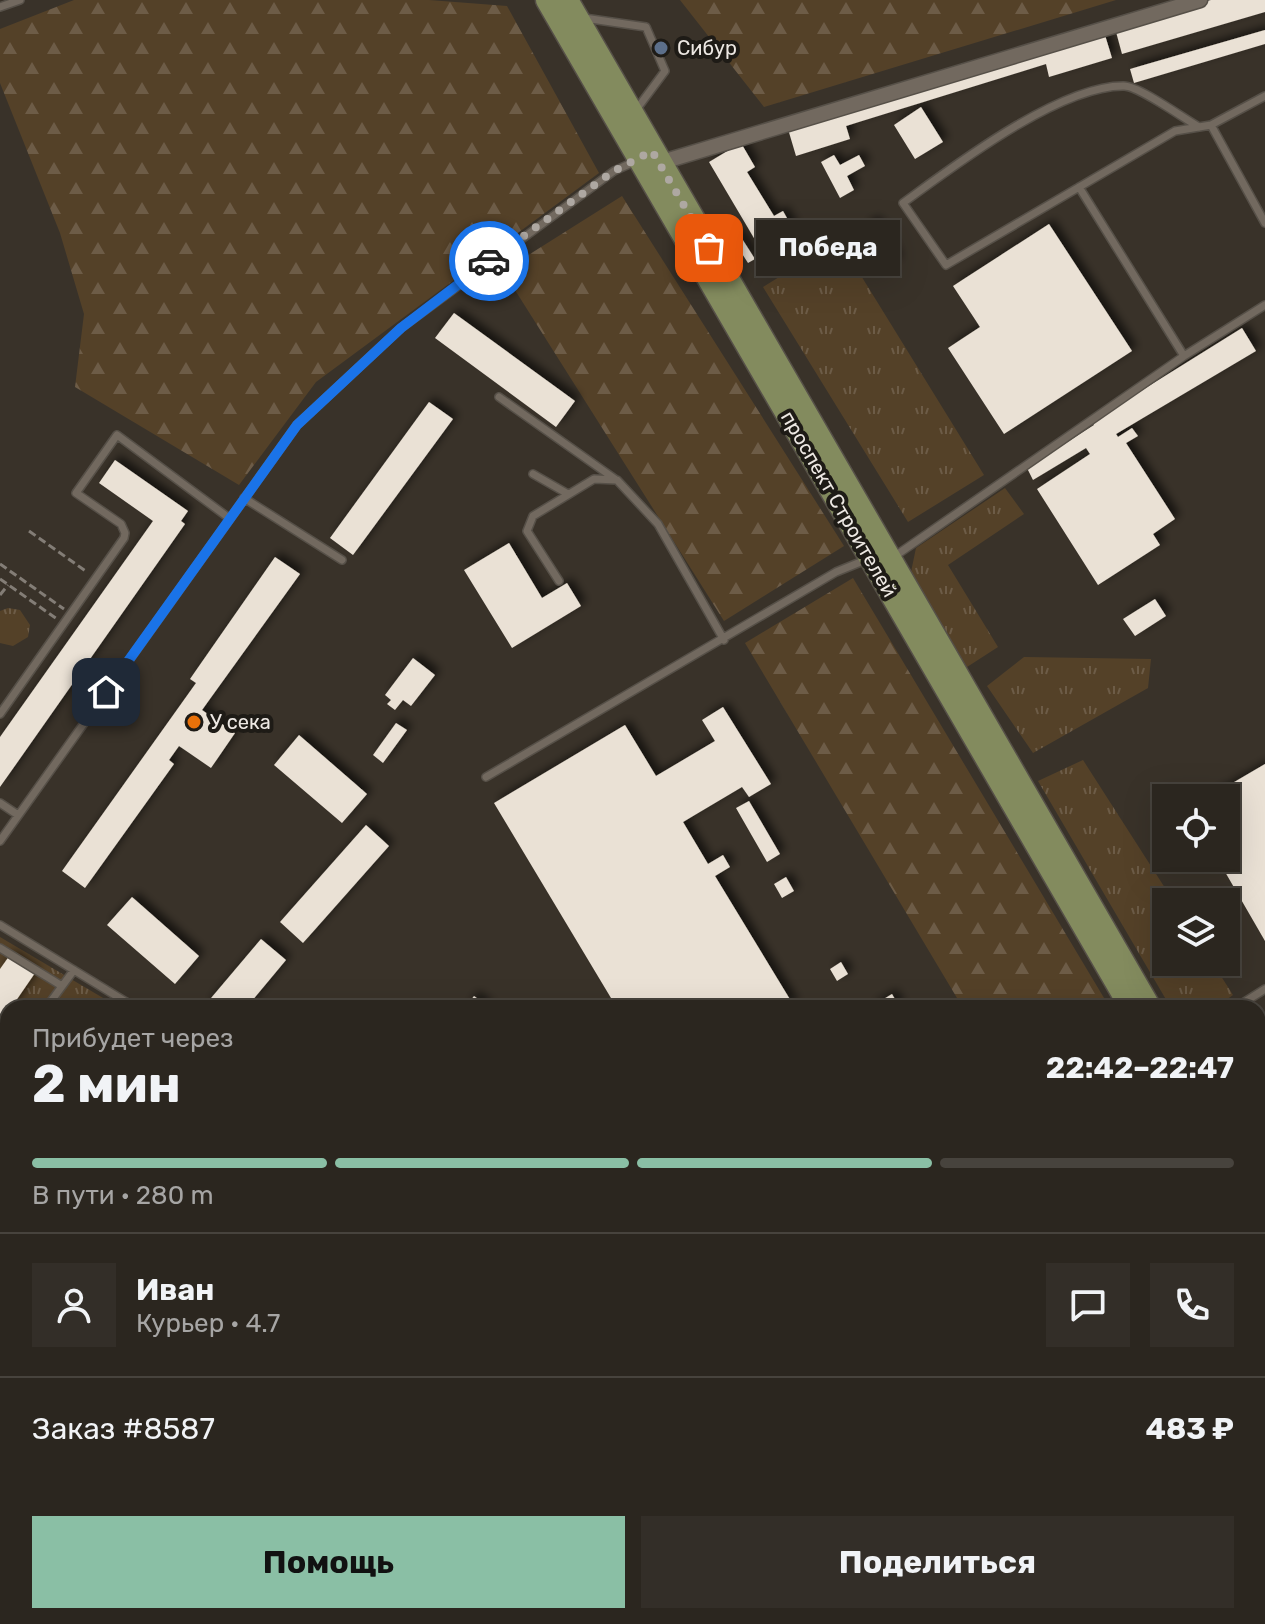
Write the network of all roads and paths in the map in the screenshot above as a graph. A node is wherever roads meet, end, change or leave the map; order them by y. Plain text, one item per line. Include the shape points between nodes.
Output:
1 (20, 0) edge
2 (547, 0) edge
3 (1200, 0) edge
4 (0, 7) edge
5 (572, 8) edge
6 (1265, 96) edge
7 (632, 115) junction
8 (1211, 125) junction
9 (1199, 127) junction
10 (649, 158) junction
11 (1079, 187) junction
12 (1265, 223) edge
13 (1265, 305) edge
14 (1184, 356) junction
15 (499, 397) dead end
16 (533, 474) dead end
17 (617, 480) junction
18 (568, 494) junction
19 (244, 498) junction
20 (229, 518) junction
21 (29, 531) dead end
22 (880, 559) junction
23 (342, 560) dead end
24 (0, 564) edge
25 (90, 574) dead end
26 (0, 579) edge
27 (559, 581) dead end
28 (8, 585) junction
29 (0, 595) edge
30 (71, 613) junction
31 (64, 624) junction
32 (724, 640) junction
33 (0, 714) edge
34 (486, 777) dead end
35 (0, 803) edge
36 (18, 815) junction
37 (0, 841) edge
38 (0, 925) edge
39 (0, 948) edge
40 (74, 970) junction
41 (62, 986) junction
42 (1265, 989) edge
43 (52, 1000) edge
44 (123, 1000) edge
45 (1127, 1000) edge
46 (1145, 1000) edge
47 (1248, 1000) edge

1 - 4 lane
2 - 10 main road, проспект Строителей
3 - 10 street
5 - 7 main road, проспект Строителей
5 - 7 lane via 646,27 665,71
6 - 8 lane
7 - 10 main road, проспект Строителей
8 - 9 lane
8 - 12 lane
9 - 11 lane via 1175,131
9 - 11 lane via 1126,85 1088,92 992,138 903,203 946,265
10 - 19 lane via 614,171 401,328 297,425
10 - 22 main road, проспект Строителей
11 - 14 lane
13 - 14 lane
14 - 22 lane
15 - 17 lane
16 - 18 lane
17 - 18 lane via 594,479
17 - 32 lane via 658,524
18 - 27 lane via 533,516 527,531
19 - 20 lane
19 - 23 lane
20 - 30 lane via 117,435 76,493 121,524 125,533
20 - 36 lane
21 - 25 path
22 - 32 lane via 836,572
22 - 45 main road, проспект Строителей
22 - 46 main road, проспект Строителей
24 - 30 path
26 - 28 path
28 - 29 path
28 - 31 path
30 - 31 lane
31 - 33 lane
32 - 34 lane
35 - 36 lane
36 - 37 lane
38 - 40 lane
39 - 41 lane
40 - 41 lane
40 - 44 lane
41 - 43 lane
42 - 47 lane

